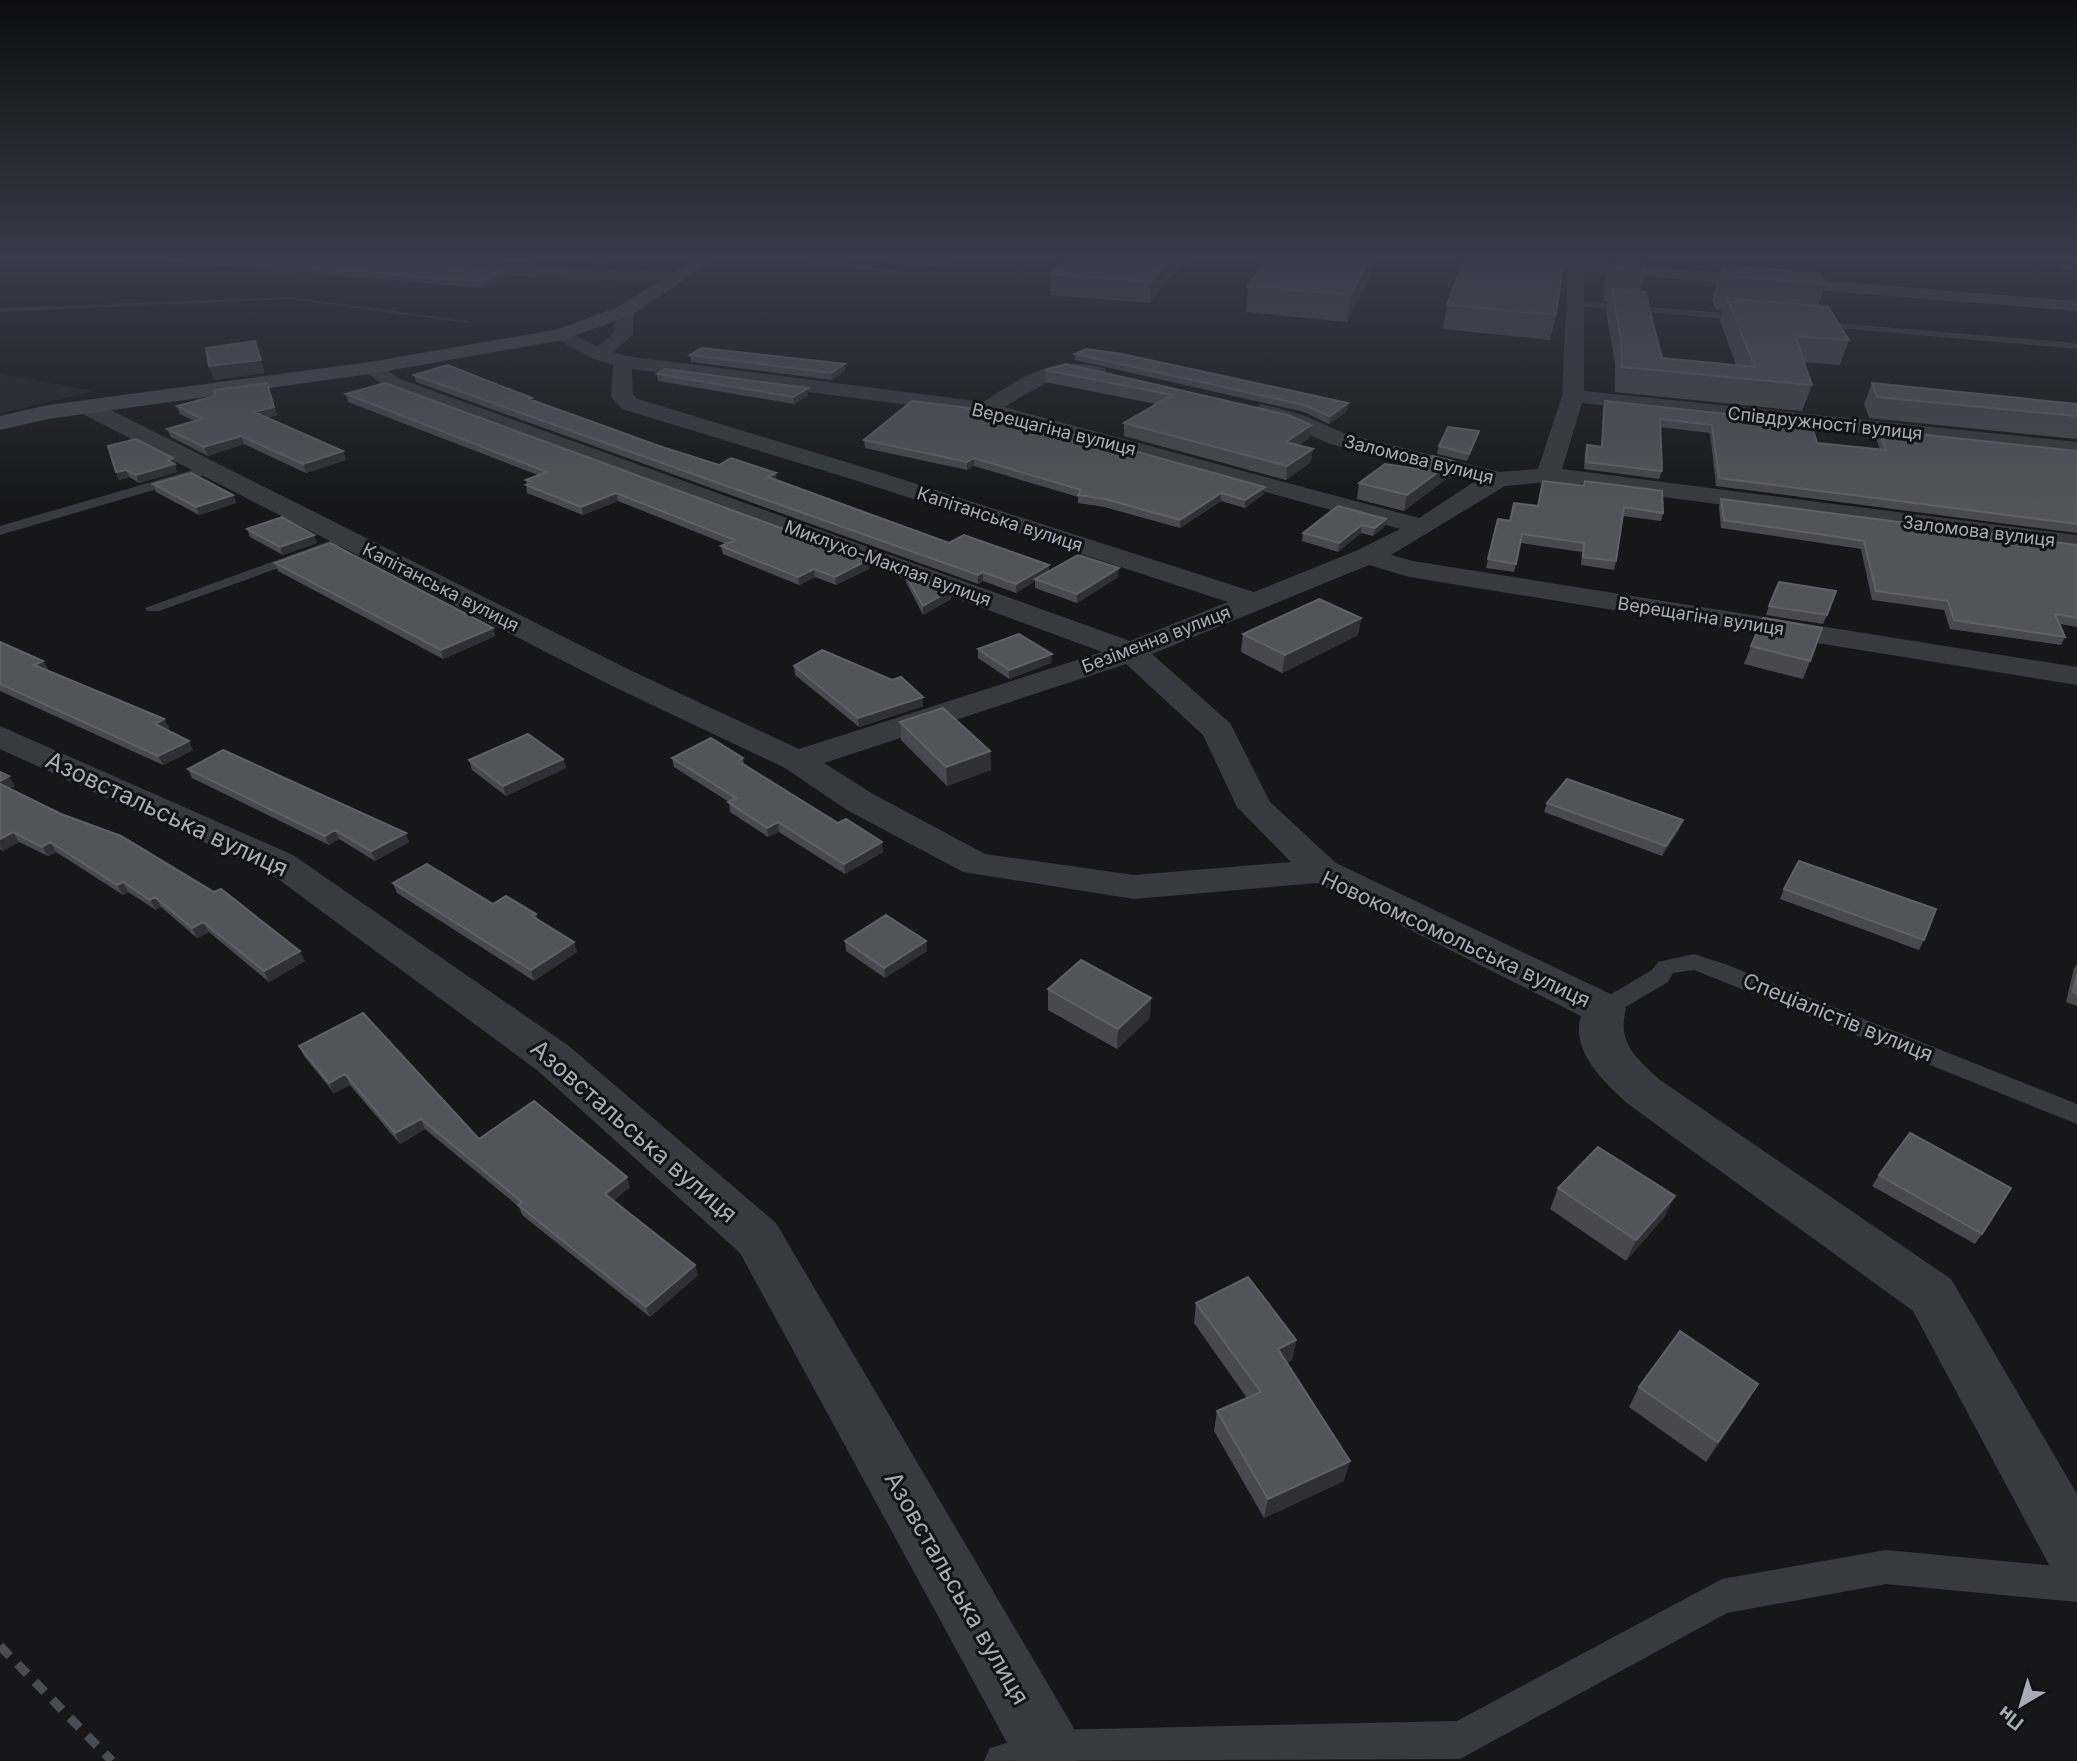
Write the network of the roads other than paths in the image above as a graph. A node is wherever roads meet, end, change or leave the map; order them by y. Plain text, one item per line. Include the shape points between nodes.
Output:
1 (529, 339) edge
2 (568, 339) edge
3 (618, 339) edge
4 (1574, 339) edge
5 (1998, 339) edge
6 (2077, 346) edge
7 (598, 354) junction
8 (624, 362) junction
9 (370, 368) junction
10 (1122, 379) edge
11 (1573, 396) junction
12 (1237, 405) edge
13 (87, 407) junction
14 (987, 409) junction
15 (0, 423) edge
16 (2077, 449) edge
17 (210, 469) junction
18 (1548, 475) junction
19 (1500, 480) junction
20 (1423, 527) junction
21 (0, 531) edge
22 (346, 539) junction
23 (2077, 543) edge
24 (1368, 556) junction
25 (1253, 601) junction
26 (153, 608) dead end
27 (1131, 652) junction
28 (2077, 676) edge
29 (0, 736) edge
30 (797, 761) junction
31 (1323, 871) junction
32 (1604, 1009) junction
33 (2077, 1114) edge
34 (2077, 1554) edge
35 (2077, 1585) edge
36 (1048, 1749) junction
37 (1003, 1761) edge

1 - 9 street
2 - 7 street, Верещагіна вулиця
3 - 7 street
4 - 11 street
5 - 6 lane
7 - 8 street, Верещагіна вулиця
8 - 14 street, Верещагіна вулиця
8 - 25 street, Капітанська вулиця via 622,397 630,404
9 - 13 street
9 - 27 street, Миклухо-Маклая вулиця via 393,383
10 - 14 street via 1084,369 1054,368
11 - 16 street, Співдружності вулиця
11 - 18 street
12 - 19 street, Заломова вулиця via 1294,420 1338,439
13 - 15 street
13 - 17 street, Капітанська вулиця
14 - 20 street, Верещагіна вулиця
17 - 21 lane
17 - 22 street, Капітанська вулиця
18 - 19 street, Заломова вулиця
18 - 23 street, Заломова вулиця
19 - 20 street, Безіменна вулиця via 1476,490
20 - 24 street, Безіменна вулиця
22 - 26 lane
22 - 30 street, Капітанська вулиця
24 - 25 street, Безіменна вулиця
24 - 28 street, Верещагіна вулиця via 1409,569
25 - 27 street, Безіменна вулиця
27 - 30 street, Безіменна вулиця
27 - 31 street, Миклухо-Маклая вулиця via 1219,730 1255,807
29 - 36 street, Азовстальська вулиця via 280,863 553,1058 758,1238
30 - 31 street, Новокомсомольська вулиця via 860,802 976,864 1133,887
31 - 32 street, Новокомсомольська вулиця
32 - 33 lane, Спеціалістів вулиця via 1660,976 1667,967 1694,962
32 - 34 street, Новокомсомольська вулиця via 1597,1026 1603,1045 1618,1068 1644,1092 1932,1295
35 - 36 lane via 1886,1567 1722,1596 1460,1740
36 - 37 lane

